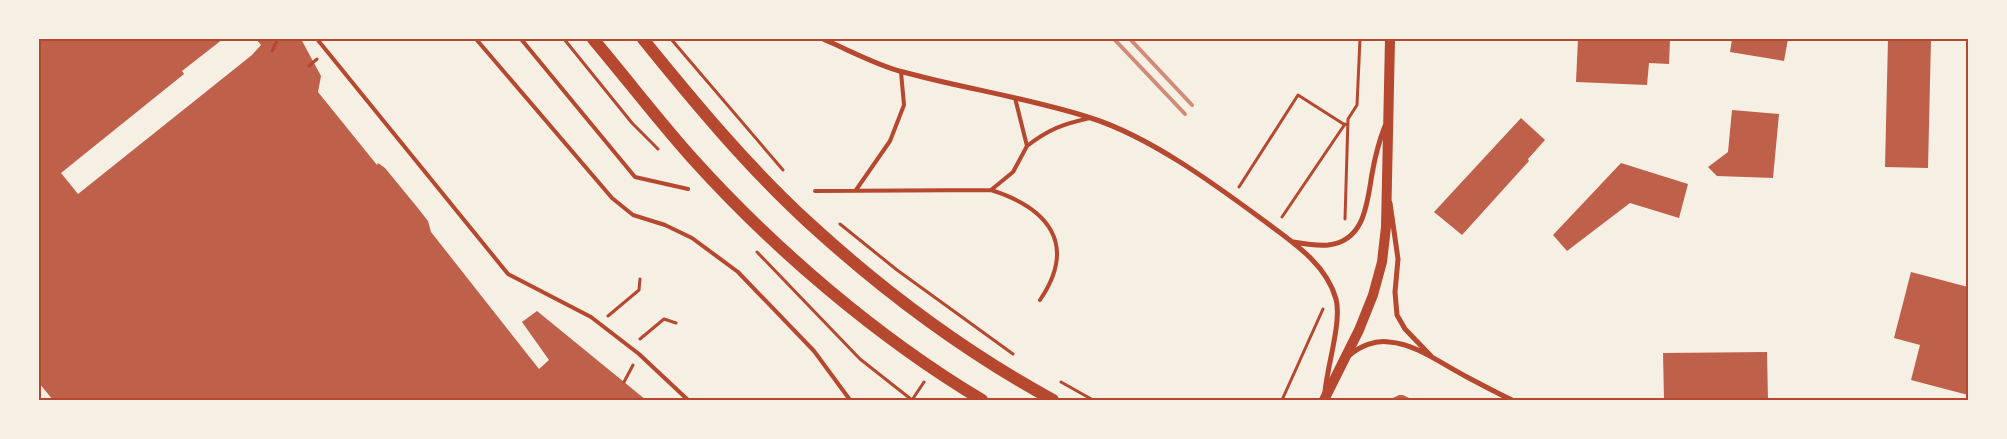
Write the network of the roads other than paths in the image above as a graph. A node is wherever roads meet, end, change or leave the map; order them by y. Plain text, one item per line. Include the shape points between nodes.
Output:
1 (317, 39) edge
2 (476, 39) edge
3 (521, 39) edge
4 (593, 39) edge
5 (643, 39) edge
6 (823, 39) edge
7 (1390, 39) edge
8 (901, 72) junction
9 (1015, 98) junction
10 (1092, 118) junction
11 (1388, 119) junction
12 (1027, 146) junction
13 (1387, 187) junction
14 (688, 189) dead end
15 (856, 190) junction
16 (991, 190) junction
17 (815, 191) dead end
18 (1293, 242) junction
19 (1040, 300) dead end
20 (1433, 358) junction
21 (1345, 359) junction
22 (688, 400) edge
23 (850, 400) edge
24 (982, 400) edge
25 (1053, 400) edge
26 (1324, 400) edge
27 (1512, 400) edge

1 - 22 lane via 508,274 600,324 632,348
2 - 23 lane via 612,198 633,215 692,238 738,272 814,351
3 - 14 lane via 635,177
4 - 24 main road via 692,158 743,211 866,319
5 - 25 main road via 766,181 808,222 868,273 955,339
6 - 8 street
7 - 11 main road
8 - 9 street
8 - 15 lane via 904,105 890,141
9 - 10 street
9 - 12 lane
10 - 12 lane via 1053,129
10 - 18 street via 1137,139 1211,182
11 - 13 main road
11 - 18 street via 1377,151 1367,211 1356,230 1345,239 1328,245
12 - 16 lane via 1013,172
13 - 20 street via 1397,243 1395,305 1405,329
13 - 21 main road via 1382,262 1373,295
15 - 16 lane
15 - 17 lane
16 - 19 lane via 1029,205 1050,228 1057,247 1057,266 1050,286
18 - 26 street via 1322,271 1336,300 1337,314
20 - 21 street via 1389,342 1365,345
20 - 27 street
21 - 26 main road

